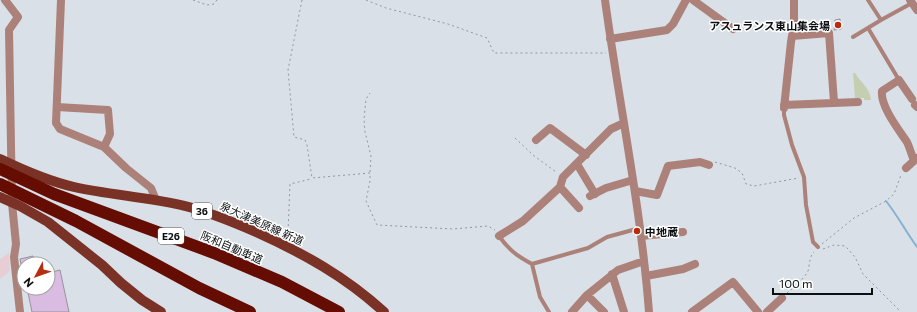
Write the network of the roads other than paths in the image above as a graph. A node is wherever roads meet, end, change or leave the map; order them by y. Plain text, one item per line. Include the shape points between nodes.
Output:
1 (6, 0) edge
2 (61, 0) edge
3 (605, 0) edge
4 (686, 0) edge
5 (693, 0) edge
6 (794, 0) edge
7 (868, 0) edge
8 (914, 5) edge
9 (881, 20) junction
10 (868, 28) junction
11 (733, 29) dead end
12 (792, 36) junction
13 (853, 37) dead end
14 (610, 39) junction
15 (899, 80) junction
16 (834, 102) junction
17 (858, 102) dead end
18 (915, 104) edge
19 (56, 107) junction
20 (784, 107) junction
21 (624, 123) junction
22 (536, 140) dead end
23 (104, 147) junction
24 (586, 155) junction
25 (0, 159) edge
26 (916, 159) edge
27 (577, 164) junction
28 (12, 165) junction
29 (709, 165) dead end
30 (906, 168) road end
31 (0, 170) edge
32 (633, 180) junction
33 (0, 184) edge
34 (560, 187) junction
35 (635, 191) junction
36 (0, 197) edge
37 (156, 200) junction
38 (12, 203) junction
39 (579, 208) dead end
40 (640, 228) junction
41 (684, 232) dead end
42 (499, 236) joint
43 (641, 236) junction
44 (818, 247) road end
45 (644, 261) junction
46 (532, 264) junction
47 (695, 264) dead end
48 (612, 274) junction
49 (646, 276) junction
50 (587, 295) junction
51 (782, 298) road end
52 (19, 312) edge
53 (161, 312) edge
54 (250, 312) edge
55 (339, 312) edge
56 (384, 312) edge
57 (549, 312) edge
58 (572, 312) edge
59 (604, 312) edge
60 (624, 312) edge
61 (649, 312) edge
62 (692, 312) edge
63 (758, 312) edge
64 (767, 312) edge

1 - 28 street via 18,17 8,30
2 - 19 street
3 - 14 street
4 - 14 street via 674,24 667,30
5 - 11 street
6 - 12 street
7 - 9 lane
8 - 9 lane
9 - 10 lane
10 - 13 lane
10 - 15 lane
12 - 16 street via 829,33
12 - 20 street
14 - 21 street
15 - 18 street
15 - 26 street via 882,91 882,95 890,117
16 - 17 street
16 - 20 street
19 - 23 street via 56,123 60,130
19 - 23 street via 108,110 110,134
20 - 44 lane via 792,145 804,177 813,242
21 - 24 street via 611,129
21 - 32 street
22 - 24 street via 550,128
23 - 37 street via 151,188
24 - 27 street
25 - 28 main road, 泉大津美原線 新道 / 36
26 - 30 street
27 - 32 street via 592,195
27 - 34 street via 563,177
28 - 37 main road, 泉大津美原線 新道 / 36 via 72,186
28 - 38 street
29 - 35 street via 700,162 668,166 657,194
31 - 55 highway, 阪和自動車道 / E26, bridge via 54,194 214,253 282,282
32 - 35 street
33 - 54 highway, bridge
34 - 39 street
34 - 42 street via 523,221
35 - 40 street
36 - 38 main road
37 - 56 main road, 泉大津美原線 新道 / 36 via 210,214 284,245 327,268
38 - 52 street
38 - 53 main road via 48,222 142,300
40 - 43 street
40 - 46 lane via 607,237 588,248
41 - 43 street
42 - 46 lane via 514,254
43 - 45 street
45 - 48 street
45 - 49 street
46 - 57 lane via 540,297
47 - 49 street via 683,269
48 - 50 street
48 - 60 street
49 - 61 street
50 - 58 street
50 - 59 street
51 - 64 street
62 - 63 street via 733,282

